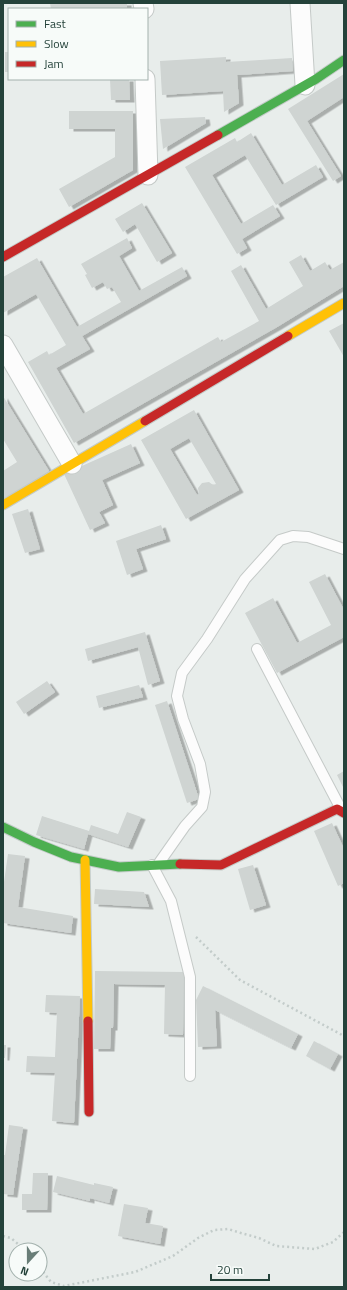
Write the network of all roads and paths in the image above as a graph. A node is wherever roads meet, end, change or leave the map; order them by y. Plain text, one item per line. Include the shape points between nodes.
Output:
1 (300, 3) edge
2 (344, 60) edge
3 (145, 80) edge
4 (305, 85) junction
5 (148, 175) junction
6 (3, 257) edge
7 (344, 303) edge
8 (3, 345) edge
9 (72, 464) junction
10 (3, 505) edge
11 (344, 549) edge
12 (257, 649) dead end
13 (343, 813) edge
14 (3, 826) edge
15 (85, 860) junction
16 (159, 865) junction
17 (195, 936) dead end
18 (344, 1036) edge
19 (190, 1076) dead end
20 (89, 1112) dead end
21 (344, 1232) edge
22 (3, 1236) edge
23 (16, 1242) edge
24 (48, 1278) edge

1 - 4 street
2 - 4 street
3 - 5 street
4 - 5 street
5 - 6 street
7 - 9 street
8 - 9 street
9 - 10 street
11 - 16 lane via 308,537 293,536 280,540 245,579 182,673 177,696 200,764 205,792 202,807 185,826
12 - 13 lane
13 - 16 street via 337,809 221,865
14 - 15 street via 34,842
15 - 16 street via 119,867
15 - 20 street
16 - 19 lane via 190,977
17 - 18 path via 240,980
21 - 24 path via 332,1242 315,1249 276,1246 228,1229 214,1230 173,1256 135,1272 64,1286 51,1282
22 - 23 path

